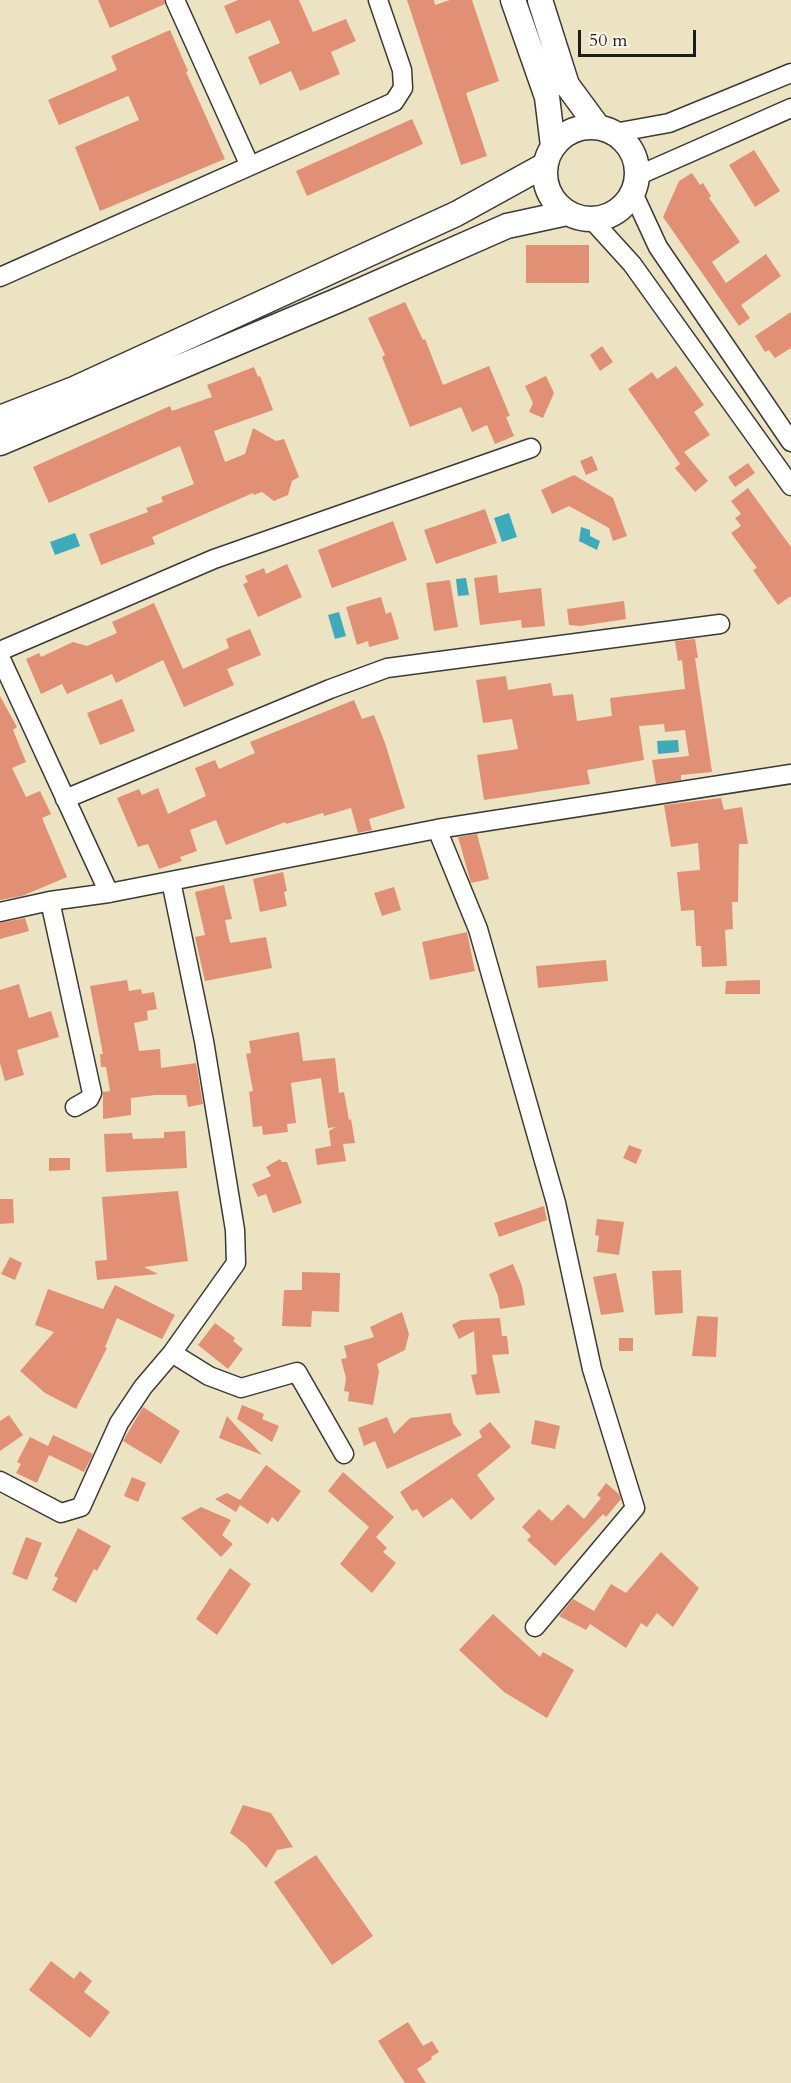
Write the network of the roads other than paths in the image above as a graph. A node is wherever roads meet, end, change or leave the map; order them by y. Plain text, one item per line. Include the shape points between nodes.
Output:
1 (175, 0) edge
2 (378, 0) edge
3 (513, 0) edge
4 (540, 0) edge
5 (791, 73) edge
6 (791, 108) edge
7 (606, 130) junction
8 (549, 156) junction
9 (250, 166) junction
10 (635, 185) junction
11 (567, 213) junction
12 (592, 220) junction
13 (0, 277) edge
14 (0, 418) edge
15 (791, 442) edge
16 (0, 443) edge
17 (531, 448) dead end
18 (791, 486) edge
19 (720, 624) dead end
20 (0, 651) edge
21 (0, 657) edge
22 (791, 774) edge
23 (65, 799) junction
24 (437, 828) junction
25 (171, 882) junction
26 (110, 894) junction
27 (50, 901) junction
28 (0, 912) edge
29 (75, 1107) dead end
30 (172, 1353) junction
31 (344, 1454) dead end
32 (0, 1481) edge
33 (536, 1627) dead end

1 - 9 street
2 - 9 street via 402,70 403,88 394,102
3 - 8 main road via 547,97
4 - 7 main road via 567,85
5 - 7 street via 669,123
6 - 10 street
7 - 8 main road via 573,130 562,136
7 - 10 main road via 632,151
8 - 11 main road via 545,179 549,193
8 - 14 main road via 456,214 74,389
9 - 13 street
10 - 12 main road via 626,204 605,218
10 - 15 street via 658,247
11 - 12 main road
11 - 16 main road via 507,226
12 - 18 street via 632,264
17 - 20 street via 214,559
19 - 23 street via 387,668
21 - 23 street
22 - 24 street
23 - 26 street
24 - 25 street
24 - 33 street via 478,929 556,1203 592,1369 635,1508
25 - 26 street
25 - 30 street via 204,1041 235,1230 236,1263
26 - 27 street
27 - 28 street
27 - 29 street via 92,1093
30 - 31 street via 208,1376 242,1388 297,1372
30 - 32 street via 142,1387 119,1423 81,1507 61,1512

